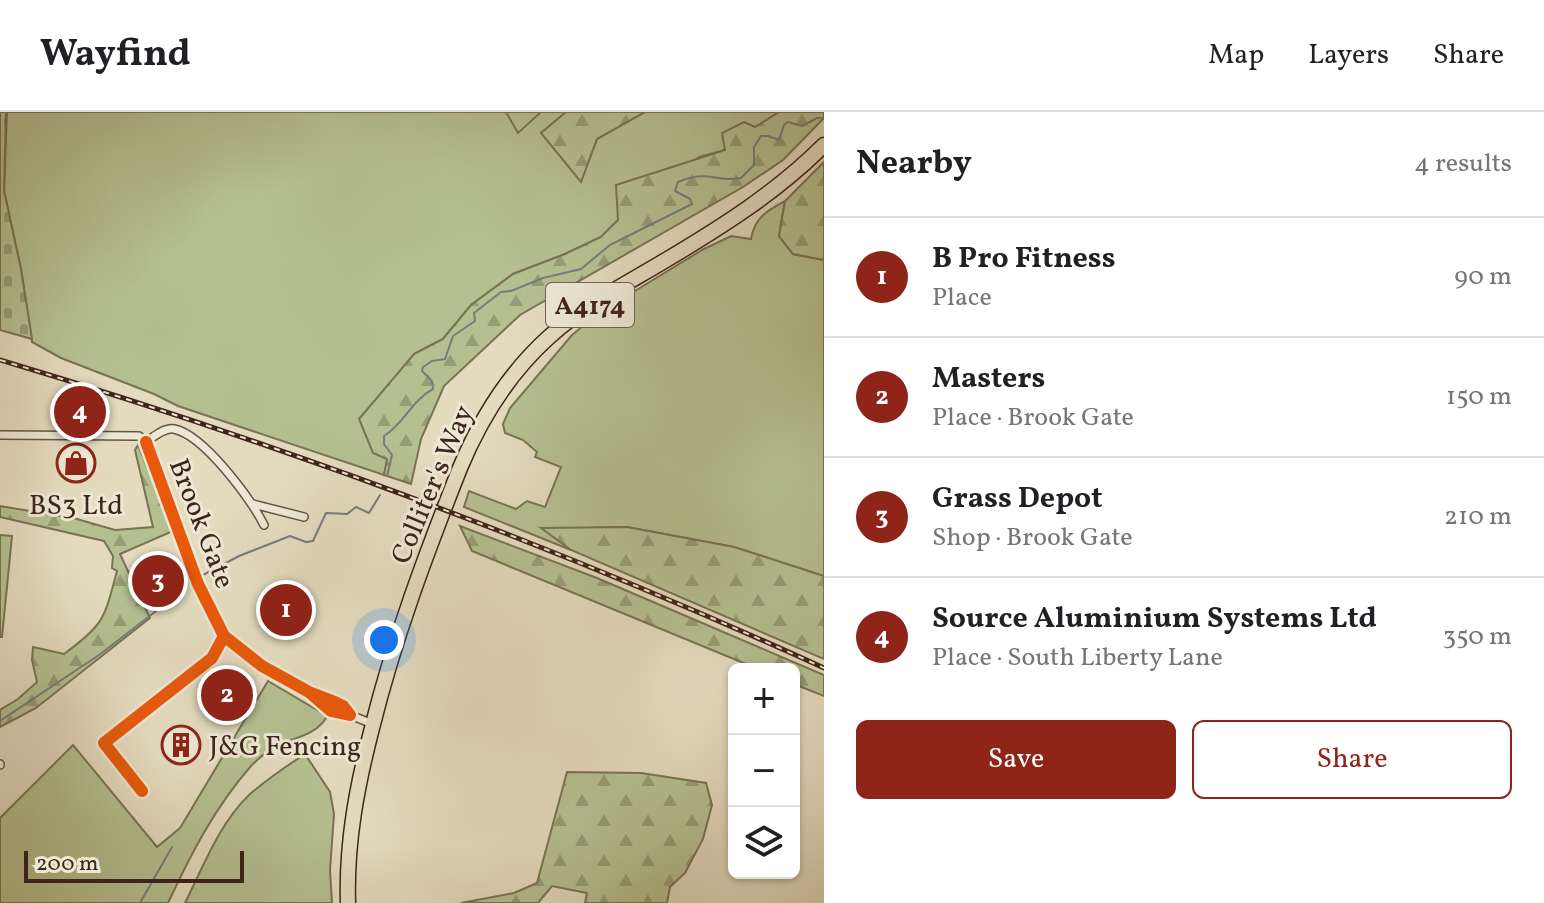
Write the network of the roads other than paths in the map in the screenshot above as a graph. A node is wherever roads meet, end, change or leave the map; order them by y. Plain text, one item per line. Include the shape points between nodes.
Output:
1 (824, 145) edge
2 (0, 435) edge
3 (146, 442) junction
4 (253, 504) junction
5 (304, 517) dead end
6 (264, 525) dead end
7 (224, 636) junction
8 (373, 724) junction
9 (142, 791) dead end
10 (348, 903) edge

1 - 8 highway, Colliter's Way / A4174 via 760,201 574,317 548,337 508,384 477,430 460,468 393,647
2 - 3 street via 139,436
3 - 4 street via 173,428 189,437
3 - 7 street, Brook Gate via 198,584
4 - 5 street
4 - 6 street
7 - 8 street via 262,666
7 - 9 street via 212,658 104,743
8 - 10 highway, Colliter's Way / A4174 via 352,817

